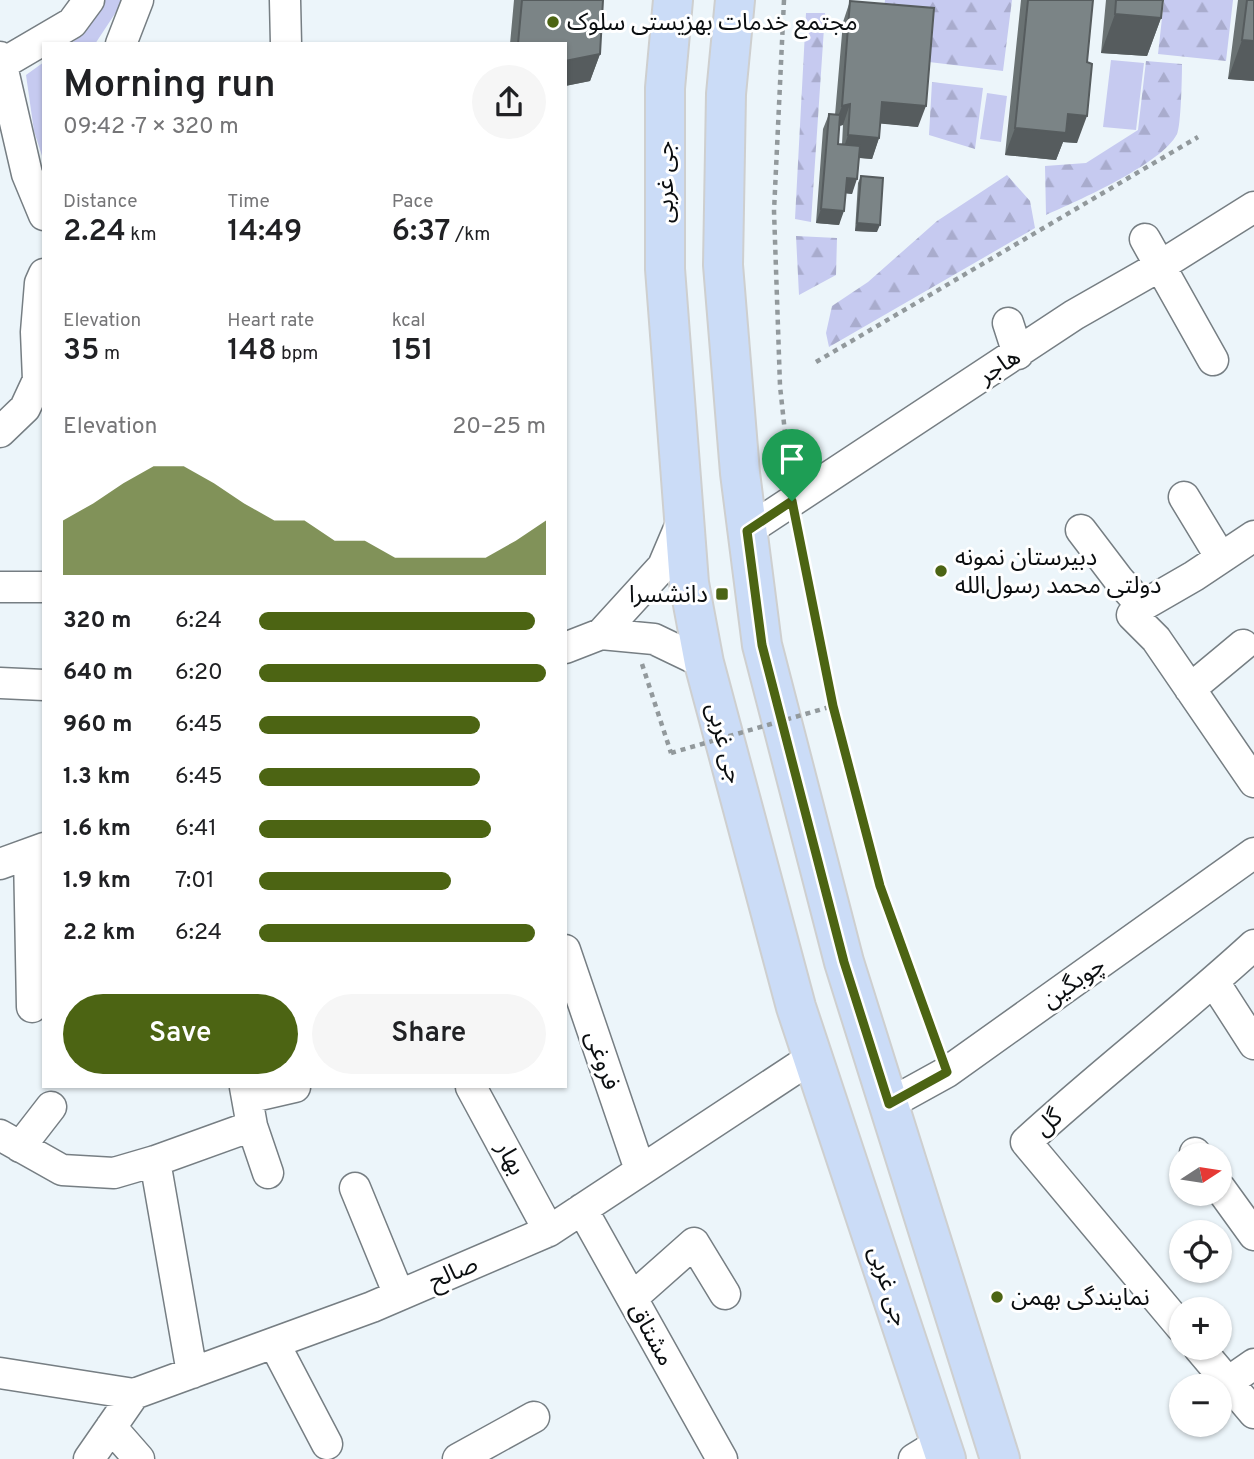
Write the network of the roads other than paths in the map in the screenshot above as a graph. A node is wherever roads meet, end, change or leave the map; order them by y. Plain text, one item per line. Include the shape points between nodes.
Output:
1 (89, 0) edge
2 (138, 0) edge
3 (285, 0) edge
4 (673, 0) edge
5 (735, 0) edge
6 (46, 42) edge
7 (122, 42) edge
8 (286, 42) edge
9 (42, 45) edge
10 (2, 75) edge
11 (1254, 207) edge
12 (42, 210) edge
13 (1145, 239) dead end
14 (1160, 266) junction
15 (42, 280) edge
16 (1008, 323) dead end
17 (1018, 354) junction
18 (1213, 360) dead end
19 (41, 381) edge
20 (0, 432) edge
21 (1184, 497) dead end
22 (684, 518) junction
23 (1081, 530) dead end
24 (747, 531) junction
25 (1254, 536) edge
26 (1221, 558) junction
27 (0, 587) edge
28 (42, 587) edge
29 (1142, 606) junction
30 (601, 634) junction
31 (1243, 645) dead end
32 (567, 647) edge
33 (704, 663) junction
34 (0, 683) edge
35 (42, 685) edge
36 (1190, 689) junction
37 (1254, 782) edge
38 (36, 851) edge
39 (1254, 853) edge
40 (0, 864) edge
41 (1254, 945) edge
42 (567, 956) edge
43 (1214, 982) junction
44 (32, 1007) dead end
45 (1254, 1044) edge
46 (813, 1056) junction
47 (292, 1088) edge
48 (472, 1088) edge
49 (248, 1104) edge
50 (889, 1104) junction
51 (51, 1107) dead end
52 (10, 1141) edge
53 (155, 1161) junction
54 (640, 1171) junction
55 (268, 1173) dead end
56 (355, 1188) dead end
57 (1232, 1205) edge
58 (582, 1209) junction
59 (549, 1231) junction
60 (1254, 1235) edge
61 (725, 1294) dead end
62 (400, 1295) junction
63 (632, 1298) junction
64 (1169, 1313) edge
65 (274, 1343) junction
66 (1209, 1360) edge
67 (1254, 1364) edge
68 (0, 1373) edge
69 (192, 1373) junction
70 (1220, 1374) edge
71 (1232, 1379) edge
72 (1232, 1388) edge
73 (134, 1394) junction
74 (1254, 1413) edge
75 (534, 1417) dead end
76 (111, 1427) junction
77 (327, 1444) dead end
78 (933, 1453) edge
79 (89, 1459) edge
80 (139, 1459) edge
81 (458, 1459) edge
82 (722, 1459) edge
83 (1000, 1459) edge

1 - 6 street via 72,23
2 - 7 street
3 - 8 street
4 - 22 main road, جی غربی via 665,88 665,268
5 - 24 main road via 726,94 723,265
9 - 10 street
10 - 12 street via 27,174
11 - 14 street, هاجر
13 - 14 street
14 - 17 street, هاجر via 1074,315
14 - 18 street
15 - 19 street via 36,332
16 - 17 street
17 - 24 street, هاجر
19 - 20 street via 26,408
21 - 26 street
22 - 30 street via 663,566
22 - 33 main road, جی غربی via 689,583
23 - 29 street
24 - 50 main road via 762,645 844,962
25 - 26 street
26 - 29 street
27 - 28 street
29 - 36 street via 1132,615 1156,639
30 - 32 street
30 - 33 street via 654,639
31 - 36 street
33 - 46 main road, جی غربی
34 - 35 street
36 - 37 street
38 - 40 street
38 - 44 street
39 - 50 street, چوبگین via 947,1072
41 - 43 street, گل
42 - 54 street, فروغی
43 - 45 street
43 - 64 street, گل via 1026,1142
46 - 54 street, صالح
46 - 78 main road, جی غربی
47 - 49 street
48 - 59 street, بهار
49 - 53 street
49 - 55 street
50 - 83 main road
51 - 52 street
52 - 53 street via 62,1170 114,1173
53 - 69 street
54 - 58 street, صالح
56 - 62 street
57 - 60 street
58 - 59 street, صالح
58 - 63 street, مشتاق
59 - 62 street, صالح
61 - 63 street via 694,1243
62 - 65 street, صالح
63 - 82 street, مشتاق
65 - 69 street, صالح
65 - 77 street
66 - 70 street
67 - 71 street
68 - 73 street
69 - 73 street, صالح
72 - 74 street
73 - 76 street
75 - 81 street
76 - 79 street
76 - 80 street

